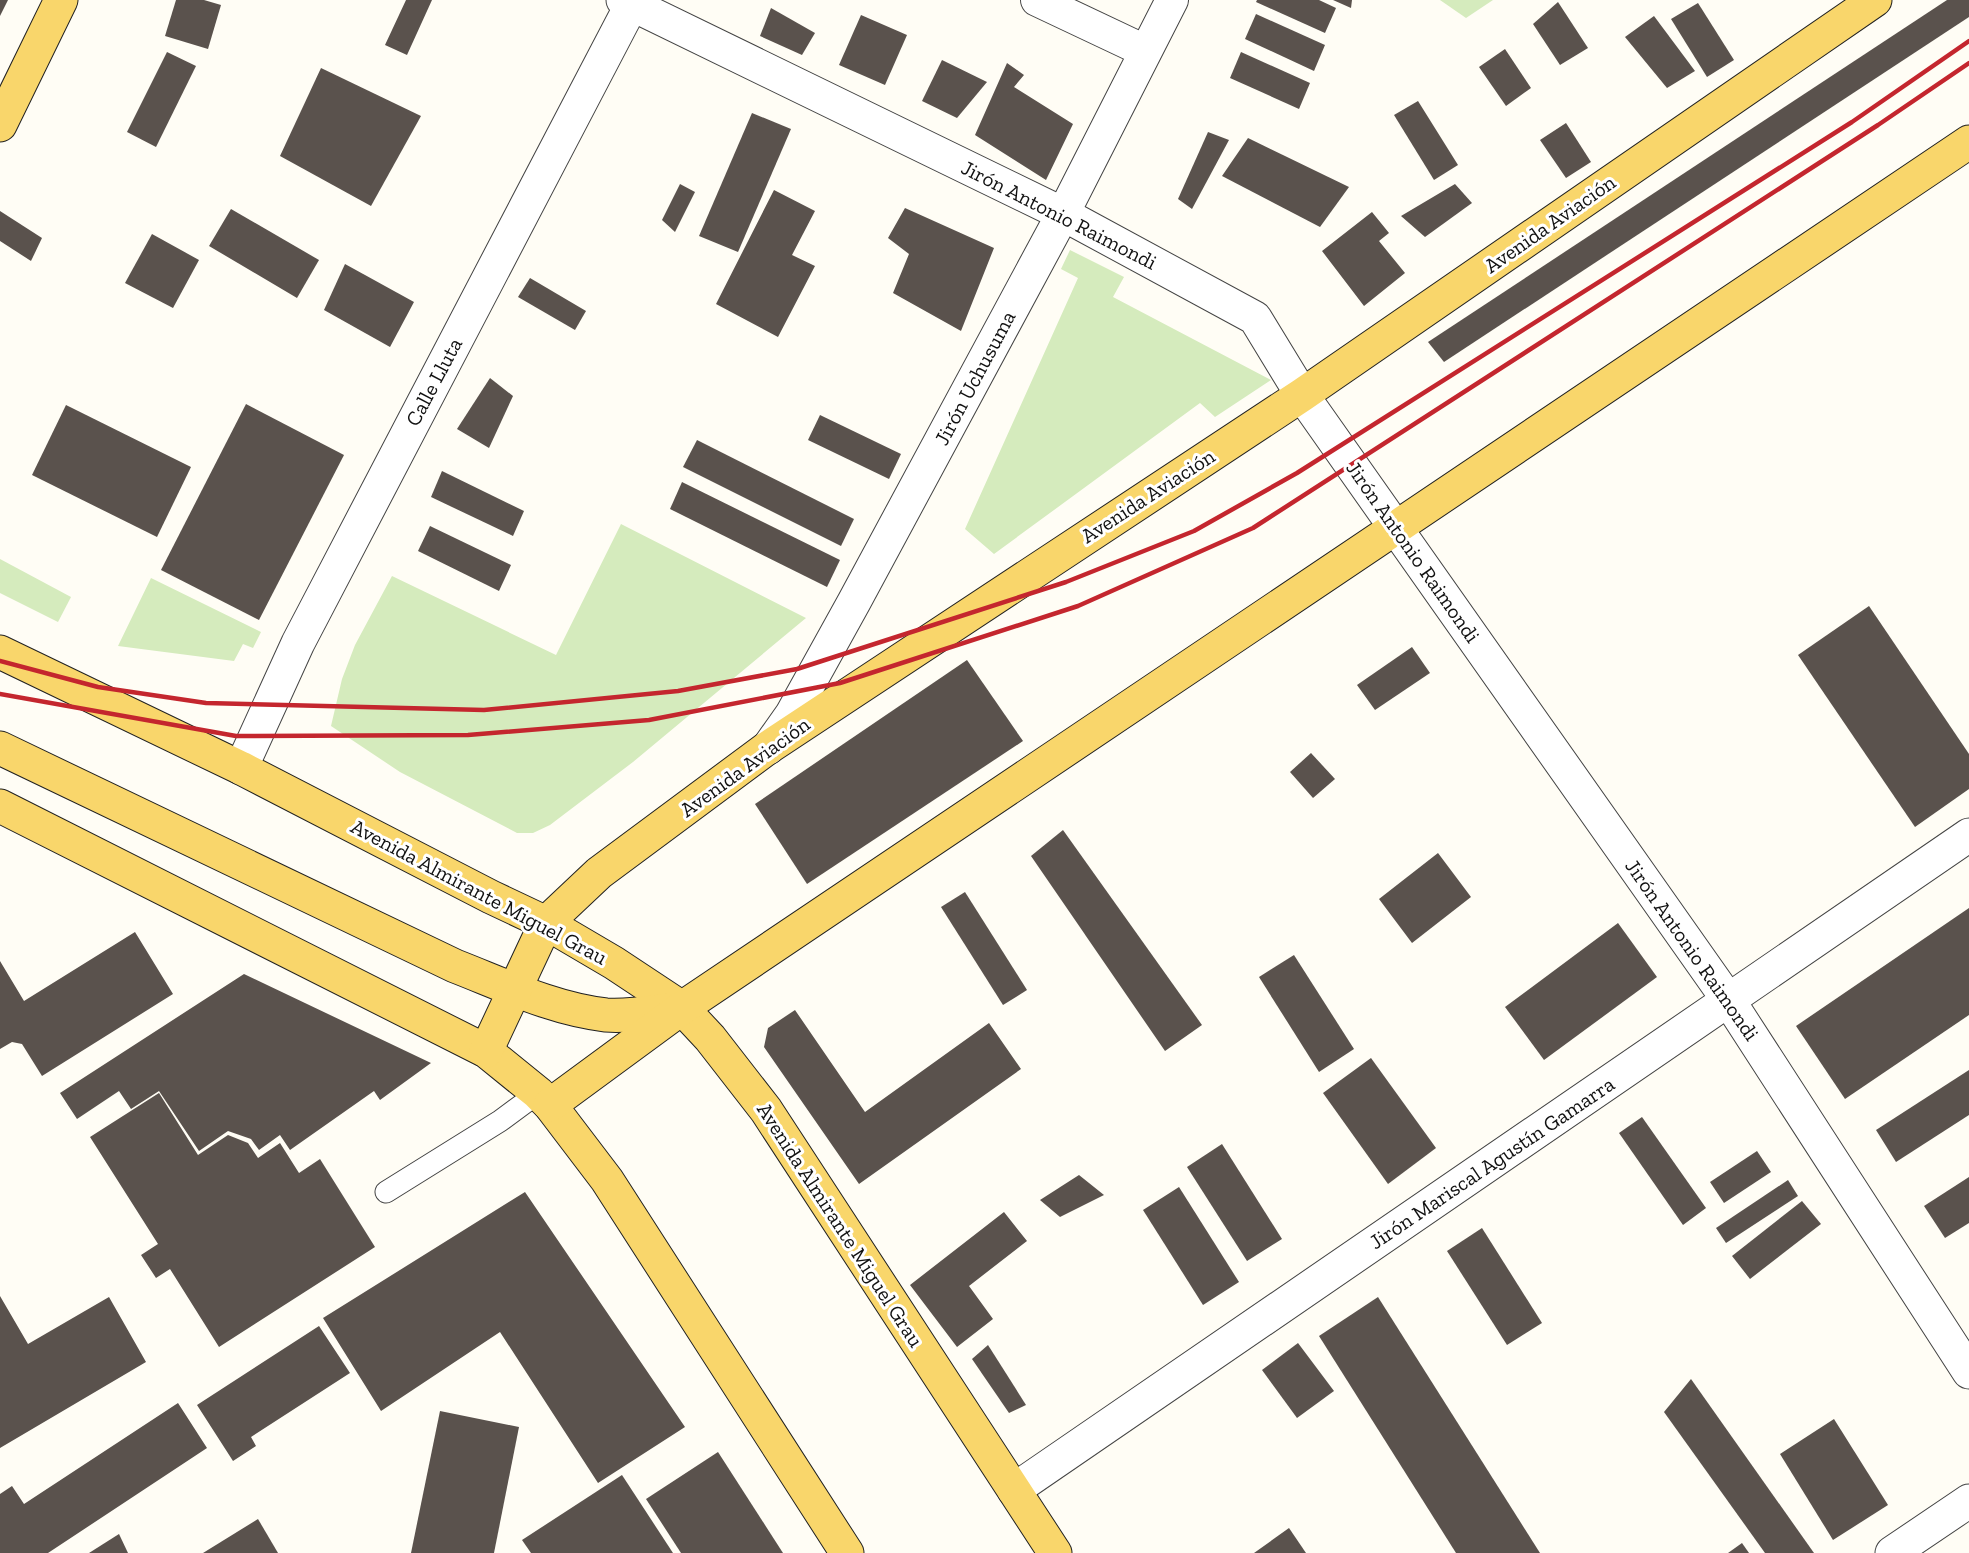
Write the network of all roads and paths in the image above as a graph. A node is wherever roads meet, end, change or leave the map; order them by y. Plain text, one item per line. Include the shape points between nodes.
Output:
1 (61, 0) edge
2 (1037, 0) edge
3 (1172, 0) edge
4 (1875, 0) edge
5 (630, 1) edge
6 (1146, 51) junction
7 (0, 125) edge
8 (1969, 142) edge
9 (1063, 214) junction
10 (1302, 395) junction
11 (1396, 528) junction
12 (0, 652) edge
13 (0, 748) edge
14 (766, 749) junction
15 (241, 768) junction
16 (0, 806) edge
17 (1969, 835) edge
18 (546, 923) junction
19 (515, 989) junction
20 (1728, 1001) junction
21 (682, 1008) junction
22 (486, 1051) junction
23 (544, 1099) junction
24 (386, 1192) dead end
25 (1969, 1372) edge
26 (1014, 1490) junction
27 (1969, 1501) edge
28 (847, 1553) edge
29 (1055, 1553) edge
30 (1892, 1553) edge

1 - 7 main road
2 - 6 street
3 - 6 street, Jirón Uchusuma
4 - 10 main road, Avenida Aviación
5 - 9 street, Jirón Antonio Raimondi
5 - 15 street, Calle Lluta via 298,643
6 - 9 street, Jirón Uchusuma
8 - 11 main road
9 - 10 street, Jirón Antonio Raimondi via 1255,318
9 - 14 street, Jirón Uchusuma via 792,714
10 - 11 street, Jirón Antonio Raimondi
10 - 14 main road, Avenida Aviación
11 - 20 street, Jirón Antonio Raimondi
11 - 21 main road
12 - 15 main road, Avenida Almirante Miguel Grau
13 - 19 main road via 455,966
14 - 18 main road, Avenida Aviación via 599,873
15 - 18 main road, Avenida Almirante Miguel Grau
16 - 22 main road
17 - 20 street, Jirón Mariscal Agustín Gamarra
18 - 19 main road, Avenida Aviación
18 - 21 main road, Avenida Almirante Miguel Grau
19 - 21 main road via 562,1006 607,1015
19 - 22 main road, Avenida Aviación
20 - 25 street, Jirón Antonio Raimondi
20 - 26 street, Jirón Mariscal Agustín Gamarra
21 - 23 main road
21 - 26 main road, Avenida Almirante Miguel Grau via 765,1110
22 - 23 main road
23 - 24 lane via 500,1121
23 - 28 main road via 607,1180
26 - 29 main road, Avenida Almirante Miguel Grau
27 - 30 street

